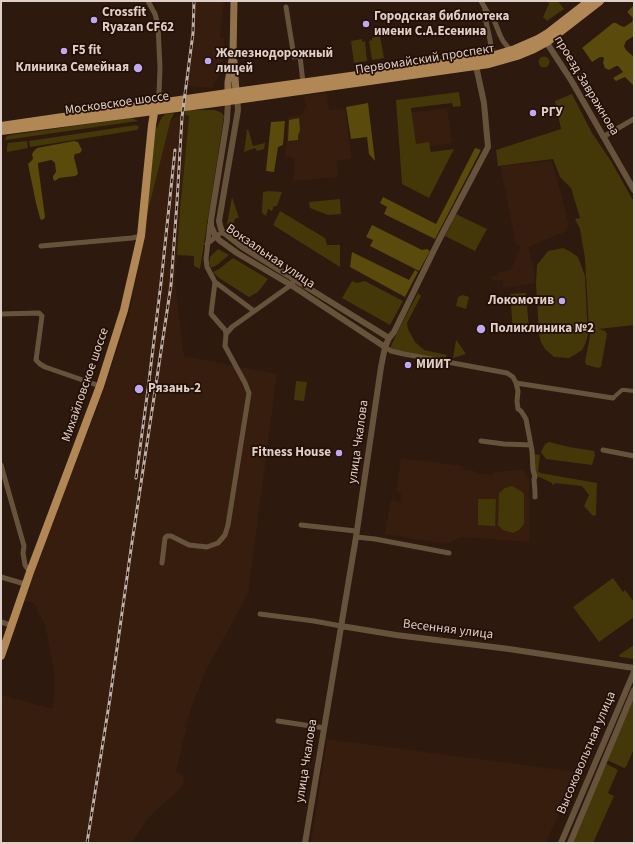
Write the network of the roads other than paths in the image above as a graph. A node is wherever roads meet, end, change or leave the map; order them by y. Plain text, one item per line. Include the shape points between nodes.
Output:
1 (148, 1) edge
2 (234, 1) edge
3 (481, 1) edge
4 (589, 1) edge
5 (600, 1) edge
6 (286, 7) dead end
7 (485, 8) junction
8 (545, 39) junction
9 (512, 51) junction
10 (233, 54) junction
11 (493, 56) junction
12 (476, 66) junction
13 (302, 83) junction
14 (237, 96) junction
15 (228, 97) junction
16 (155, 107) junction
17 (634, 119) edge
18 (1, 126) edge
19 (1, 132) edge
20 (603, 137) junction
21 (634, 190) edge
22 (211, 220) junction
23 (224, 233) junction
24 (141, 236) junction
25 (216, 236) junction
26 (208, 244) junction
27 (41, 246) dead end
28 (295, 280) junction
29 (215, 282) junction
30 (291, 285) junction
31 (254, 311) junction
32 (1, 314) edge
33 (226, 334) junction
34 (389, 338) junction
35 (385, 347) junction
36 (516, 383) junction
37 (100, 386) junction
38 (634, 391) edge
39 (612, 398) joint
40 (481, 441) dead end
41 (531, 445) junction
42 (603, 450) dead end
43 (634, 456) edge
44 (1, 465) edge
45 (534, 497) dead end
46 (301, 524) dead end
47 (356, 534) junction
48 (449, 553) dead end
49 (162, 563) dead end
50 (30, 572) junction
51 (1, 577) edge
52 (25, 584) junction
53 (260, 614) dead end
54 (1, 622) edge
55 (11, 625) junction
56 (341, 626) junction
57 (1, 656) edge
58 (634, 668) edge
59 (634, 672) edge
60 (634, 690) edge
61 (278, 721) dead end
62 (324, 728) junction
63 (305, 843) edge
64 (561, 843) edge
65 (570, 843) edge

1 - 16 street via 158,25 159,94
2 - 10 main road, Вокзальная улица
3 - 7 street
4 - 8 main road, Первомайский проспект
5 - 8 main road, Первомайский проспект
6 - 13 street via 294,57 300,56
7 - 9 street
7 - 11 street via 484,17
8 - 9 main road, Первомайский проспект
8 - 12 main road, Первомайский проспект via 534,49 517,56
8 - 20 street, проезд Завражнова
9 - 11 main road, Первомайский проспект
10 - 14 main road, Вокзальная улица
10 - 15 main road, Вокзальная улица
11 - 13 main road, Первомайский проспект
12 - 14 main road, Первомайский проспект
12 - 34 street, улица Чкалова via 484,103 488,146
13 - 14 main road, Первомайский проспект
14 - 15 main road, Московское шоссе
14 - 23 street, Вокзальная улица via 238,110 219,221
15 - 16 main road, Московское шоссе
15 - 22 street, Вокзальная улица via 227,120
16 - 18 main road, Московское шоссе
16 - 19 main road, Московское шоссе
16 - 24 main road, Михайловское шоссе
17 - 20 street
20 - 21 street, проезд Завражнова
22 - 25 street, Вокзальная улица
22 - 26 street
23 - 25 street
23 - 28 street, Вокзальная улица
24 - 27 street
24 - 37 main road, Михайловское шоссе via 124,310
25 - 26 street
25 - 30 street, Вокзальная улица via 237,253
26 - 29 street via 206,263
28 - 30 street
28 - 34 street, Вокзальная улица
29 - 31 street
29 - 33 street via 211,312
30 - 31 street
30 - 35 street, Вокзальная улица
31 - 33 street via 232,326
32 - 37 street via 39,313 42,316 36,360 45,367
33 - 49 street via 225,346 249,393 228,525 225,535 218,543 207,547 189,545 167,536
34 - 35 street, улица Чкалова
35 - 36 street via 404,354 507,373
35 - 47 street, улица Чкалова
36 - 39 street
36 - 41 street via 518,409 526,419
37 - 50 main road, Михайловское шоссе
38 - 39 street via 622,390
40 - 41 street
41 - 45 street via 535,477
42 - 43 street
44 - 50 street via 24,546 25,565
46 - 47 street
47 - 48 street
47 - 56 street, улица Чкалова
50 - 52 main road, Михайловское шоссе
51 - 52 street
52 - 55 main road, Михайловское шоссе
53 - 56 street, Весенняя улица
54 - 55 street
55 - 57 main road, Михайловское шоссе
56 - 58 street, Весенняя улица
56 - 62 street, улица Чкалова
59 - 64 street, Высоковольтная улица
60 - 65 street, Высоковольтная улица
61 - 62 street
62 - 63 street, улица Чкалова

